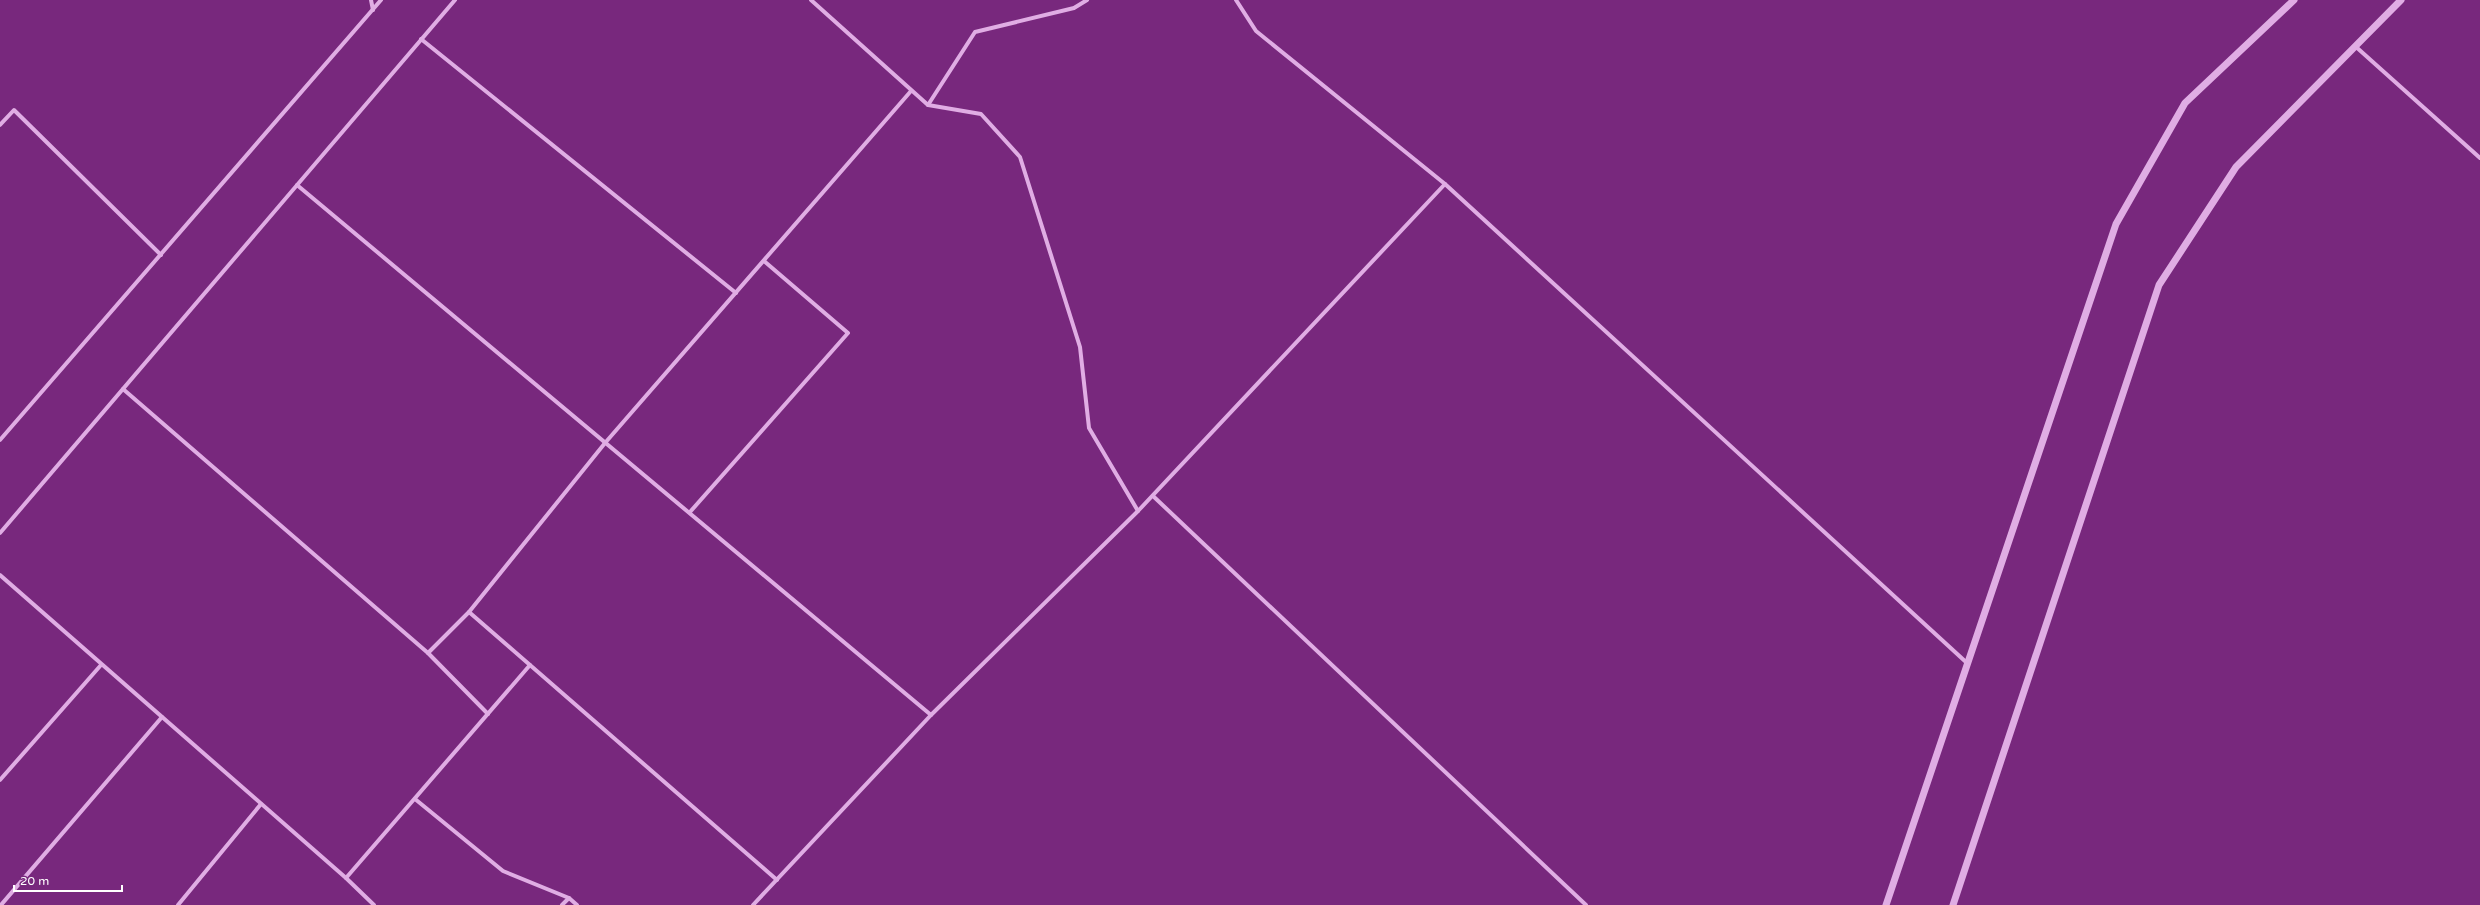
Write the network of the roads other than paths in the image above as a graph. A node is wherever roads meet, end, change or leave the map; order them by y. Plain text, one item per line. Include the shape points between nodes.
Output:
1 (371, 0) edge
2 (381, 0) edge
3 (455, 0) edge
4 (811, 0) edge
5 (1087, 0) edge
6 (1236, 0) edge
7 (2294, 0) edge
8 (2402, 0) edge
9 (373, 10) junction
10 (421, 39) junction
11 (2355, 46) junction
12 (912, 91) junction
13 (928, 105) junction
14 (0, 125) edge
15 (2480, 158) edge
16 (1445, 184) junction
17 (296, 185) junction
18 (161, 255) junction
19 (764, 261) junction
20 (736, 293) junction
21 (122, 389) junction
22 (0, 440) edge
23 (605, 443) junction
24 (1153, 496) junction
25 (1138, 511) junction
26 (690, 512) junction
27 (0, 533) edge
28 (0, 575) edge
29 (469, 612) junction
30 (428, 653) junction
31 (1967, 663) junction
32 (101, 665) junction
33 (530, 665) junction
34 (488, 714) junction
35 (931, 715) junction
36 (162, 717) junction
37 (0, 780) edge
38 (415, 799) junction
39 (261, 804) junction
40 (346, 878) junction
41 (777, 880) junction
42 (569, 898) junction
43 (1, 905) edge
44 (178, 905) edge
45 (374, 905) edge
46 (562, 905) edge
47 (577, 905) edge
48 (753, 905) edge
49 (1586, 905) edge
50 (1886, 905) edge
51 (1953, 905) edge

1 - 9 street
2 - 9 street
3 - 10 street
4 - 12 street
5 - 13 street via 1074,8 975,32
6 - 16 street via 1256,31
7 - 31 street via 2185,103 2116,224
8 - 11 street
9 - 18 street
10 - 17 street
10 - 20 street
11 - 15 street
11 - 51 street via 2236,167 2158,285
12 - 13 street
12 - 19 street
13 - 25 street via 981,114 1020,157 1080,347 1089,428
14 - 18 street via 14,110
16 - 24 street
16 - 31 street
17 - 21 street
17 - 23 street
18 - 22 street
19 - 20 street
19 - 26 street via 848,334
20 - 23 street
21 - 27 street
21 - 30 street
23 - 26 street
23 - 29 street
24 - 25 street
24 - 49 street
25 - 35 street
26 - 35 street
28 - 32 street
29 - 30 street
29 - 33 street
30 - 34 street
31 - 50 street
32 - 36 street
32 - 37 street
33 - 34 street
33 - 41 street
34 - 38 street
35 - 41 street
36 - 39 street
36 - 43 street
38 - 40 street
38 - 42 street via 503,871
39 - 40 street
39 - 44 street
40 - 45 street
41 - 48 street
42 - 46 street
42 - 47 street

